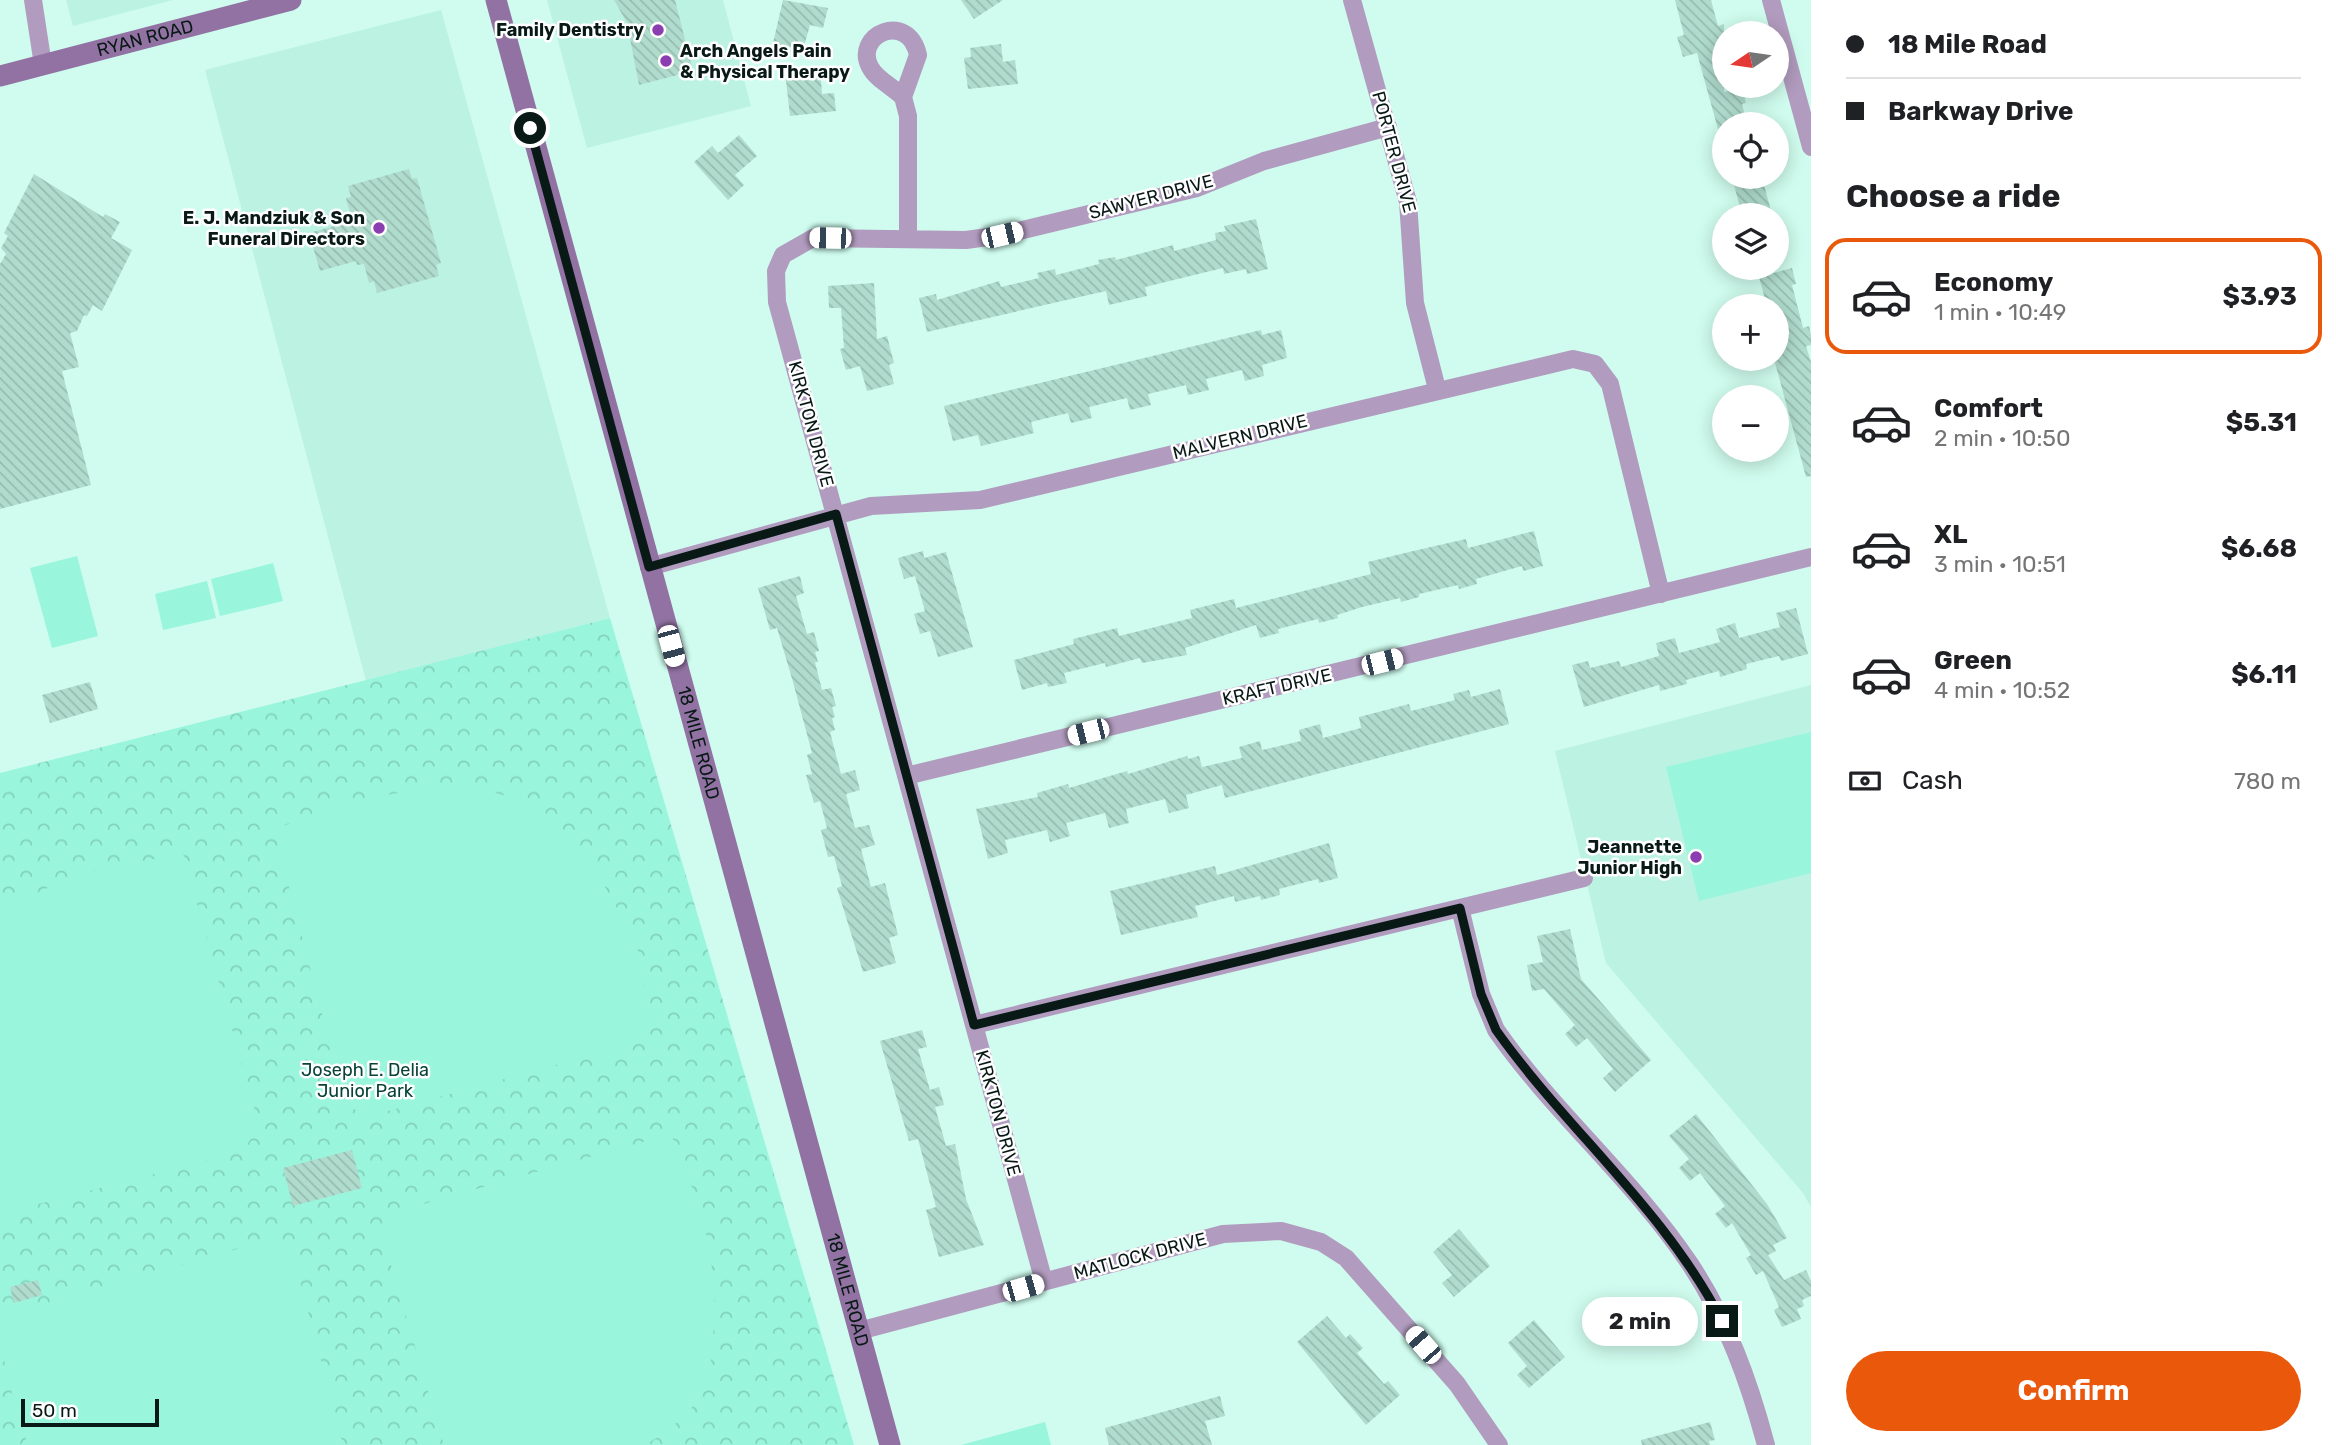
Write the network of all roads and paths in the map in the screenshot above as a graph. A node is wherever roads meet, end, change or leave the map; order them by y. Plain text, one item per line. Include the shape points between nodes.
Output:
1 (33, 0) edge
2 (291, 0) edge
3 (496, 0) edge
4 (1353, 0) edge
5 (1771, 0) edge
6 (43, 65) junction
7 (0, 76) edge
8 (903, 97) dead end
9 (1388, 127) junction
10 (1811, 147) edge
11 (908, 239) junction
12 (783, 255) joint
13 (1437, 389) junction
14 (836, 514) junction
15 (1811, 557) edge
16 (649, 567) junction
17 (1661, 594) junction
18 (906, 776) junction
19 (1584, 878) dead end
20 (1460, 908) junction
21 (974, 1025) junction
22 (1044, 1282) junction
23 (859, 1332) junction
24 (890, 1445) edge
25 (1499, 1445) edge
26 (1766, 1445) edge

1 - 6 street
2 - 6 main road, RYAN ROAD
3 - 16 main road, 18 MILE ROAD
4 - 9 street, PORTER DRIVE
5 - 10 street
6 - 7 main road, RYAN ROAD
8 - 11 street via 908,116
9 - 11 street, SAWYER DRIVE via 1264,161 1197,188 1002,235
9 - 13 street, PORTER DRIVE via 1412,220 1415,303
11 - 12 street, SAWYER DRIVE via 813,238
12 - 14 street, KIRKTON DRIVE via 776,271 777,302
13 - 14 street, MALVERN DRIVE via 980,500 888,503
13 - 17 street, MALVERN DRIVE via 1560,359 1595,365 1610,384
14 - 16 street, MALVERN DRIVE
14 - 18 street, KIRKTON DRIVE
15 - 17 street, KRAFT DRIVE
16 - 23 main road, 18 MILE ROAD
17 - 18 street, KRAFT DRIVE
18 - 21 street, KIRKTON DRIVE
19 - 20 street
20 - 21 street
20 - 26 street via 1481,994 1496,1030 1688,1262 1732,1342
21 - 22 street, KIRKTON DRIVE
22 - 23 street, MATLOCK DRIVE
22 - 25 street, MATLOCK DRIVE via 1223,1234 1257,1230 1302,1235 1334,1249 1357,1268 1457,1384
23 - 24 main road, 18 MILE ROAD

